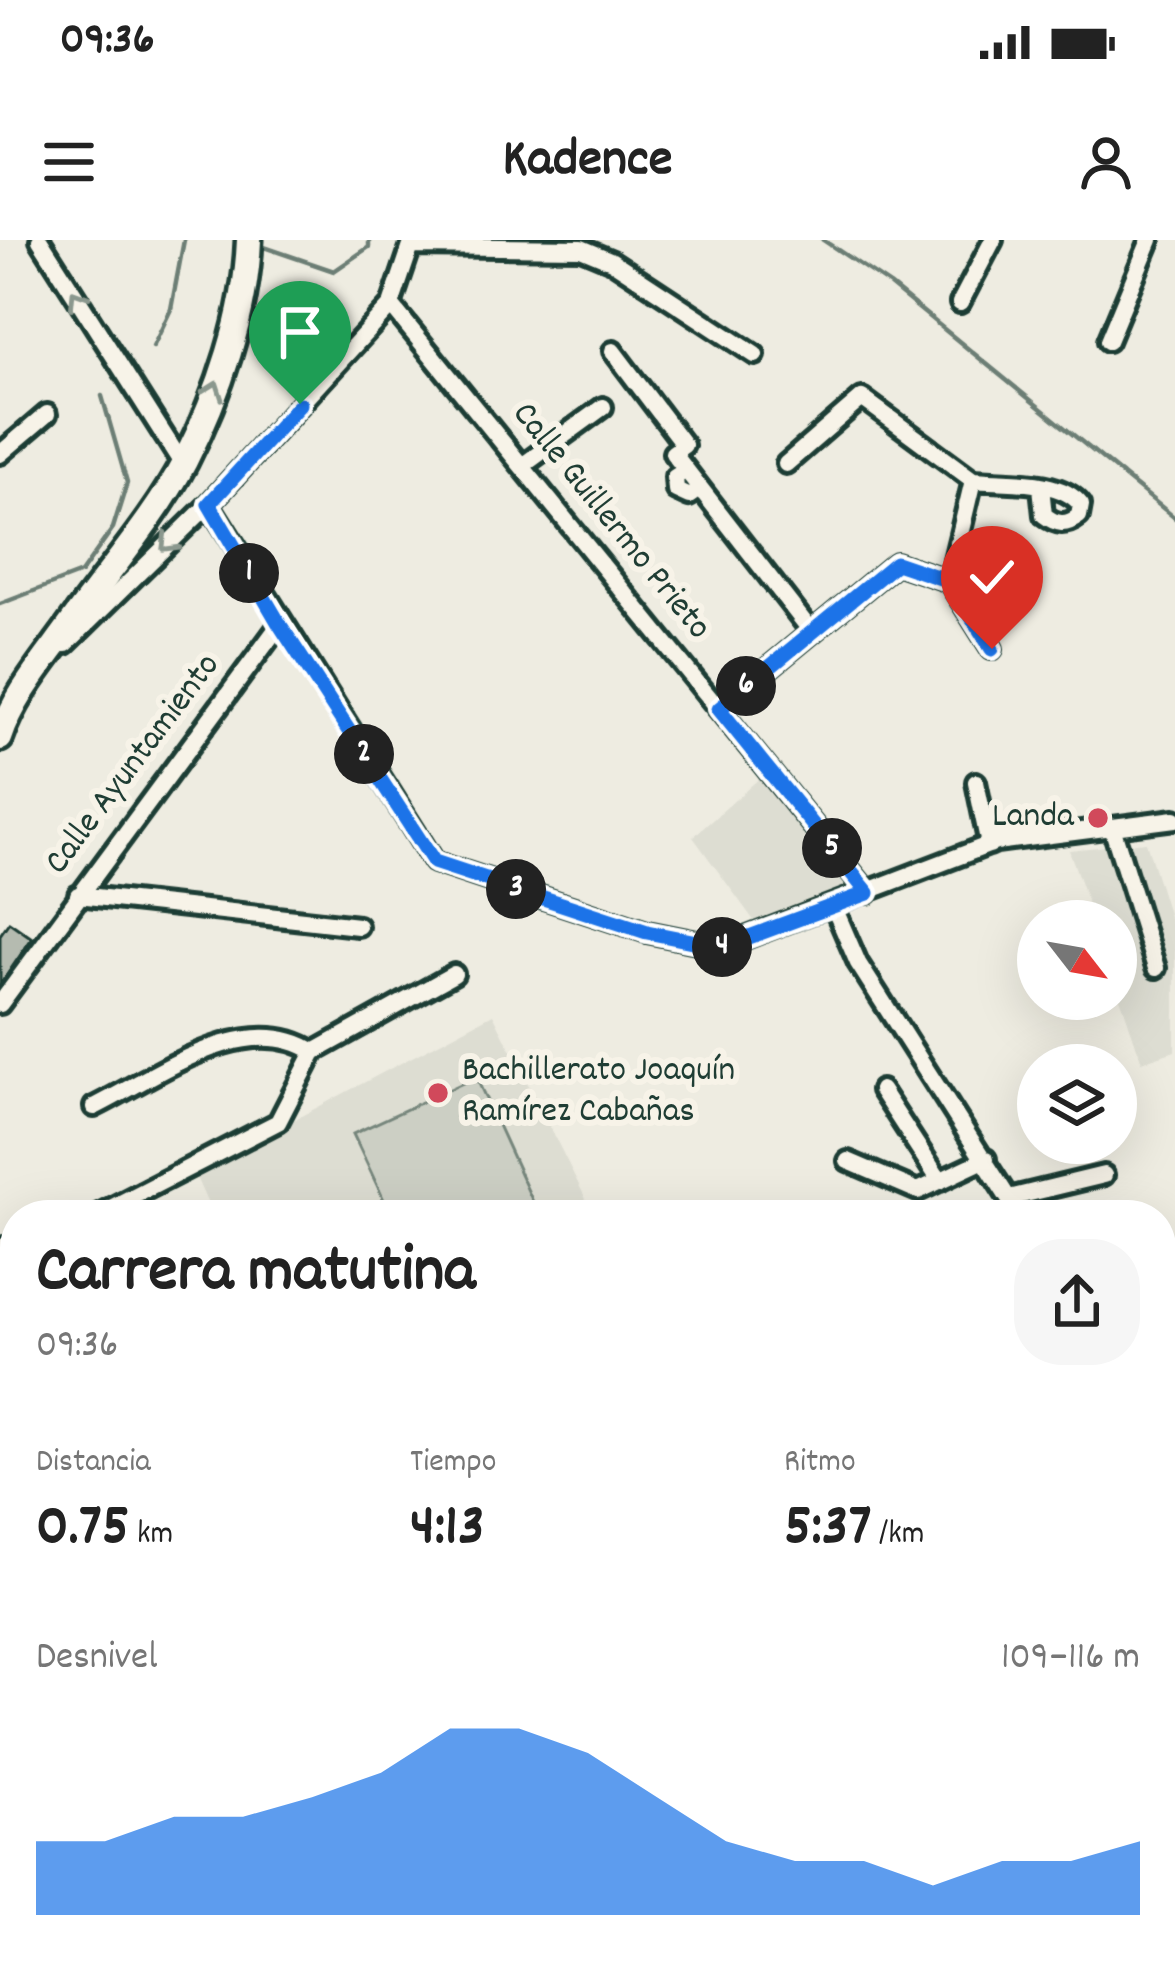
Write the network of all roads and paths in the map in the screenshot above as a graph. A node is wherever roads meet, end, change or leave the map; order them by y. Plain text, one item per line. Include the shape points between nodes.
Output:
1 (40, 240) edge
2 (249, 240) edge
3 (993, 240) edge
4 (1150, 240) edge
5 (412, 243) edge
6 (960, 303) dead end
7 (391, 305) junction
8 (1108, 341) dead end
9 (613, 351) dead end
10 (755, 356) dead end
11 (603, 407) dead end
12 (47, 414) dead end
13 (0, 454) edge
14 (786, 464) dead end
15 (183, 465) junction
16 (522, 466) junction
17 (973, 480) junction
18 (1041, 487) dead end
19 (209, 504) junction
20 (949, 581) junction
21 (280, 625) junction
22 (811, 631) junction
23 (992, 649) dead end
24 (33, 677) junction
25 (0, 696) edge
26 (719, 709) junction
27 (0, 738) edge
28 (976, 782) dead end
29 (1175, 819) edge
30 (1112, 827) junction
31 (989, 845) junction
32 (868, 893) junction
33 (78, 895) junction
34 (833, 905) junction
35 (358, 926) dead end
36 (1156, 968) dead end
37 (454, 974) dead end
38 (0, 1004) edge
39 (314, 1052) junction
40 (881, 1090) dead end
41 (94, 1107) dead end
42 (986, 1159) junction
43 (848, 1161) dead end
44 (1104, 1174) dead end
45 (940, 1180) junction
46 (1009, 1198) joint
47 (127, 1200) edge

15 -> 1 street
15 -> 2 main road via 229,350
3 - 6 street
4 - 8 street
5 - 7 street
5 - 10 street via 580,248
7 - 16 street, Calle Guillermo Prieto
7 - 19 street
9 - 22 street via 683,445 673,453
11 - 16 street
12 - 13 street
14 - 17 street via 862,398
15 - 24 main road
16 - 26 street, Calle Guillermo Prieto
17 - 18 street
17 - 20 street
19 - 21 street
19 -> 24 street
20 - 22 street via 896,563
20 - 23 street
21 - 33 street, Calle Ayuntamiento
21 - 34 street via 434,862 647,932 722,947
22 - 26 street
24 - 25 street
24 - 27 main road
26 - 32 street, Calle Guillermo Prieto
28 - 31 street
29 - 30 street
30 - 31 street
30 - 36 street
31 - 32 street
32 - 34 street
33 - 35 street
33 - 38 street, Calle Ayuntamiento
34 - 42 street via 858,963
37 - 39 street
39 - 41 street via 283,1036 237,1041
39 - 47 street via 278,1122
40 - 45 street
42 - 45 street
42 - 46 street
43 - 45 street via 918,1191
44 - 46 street

